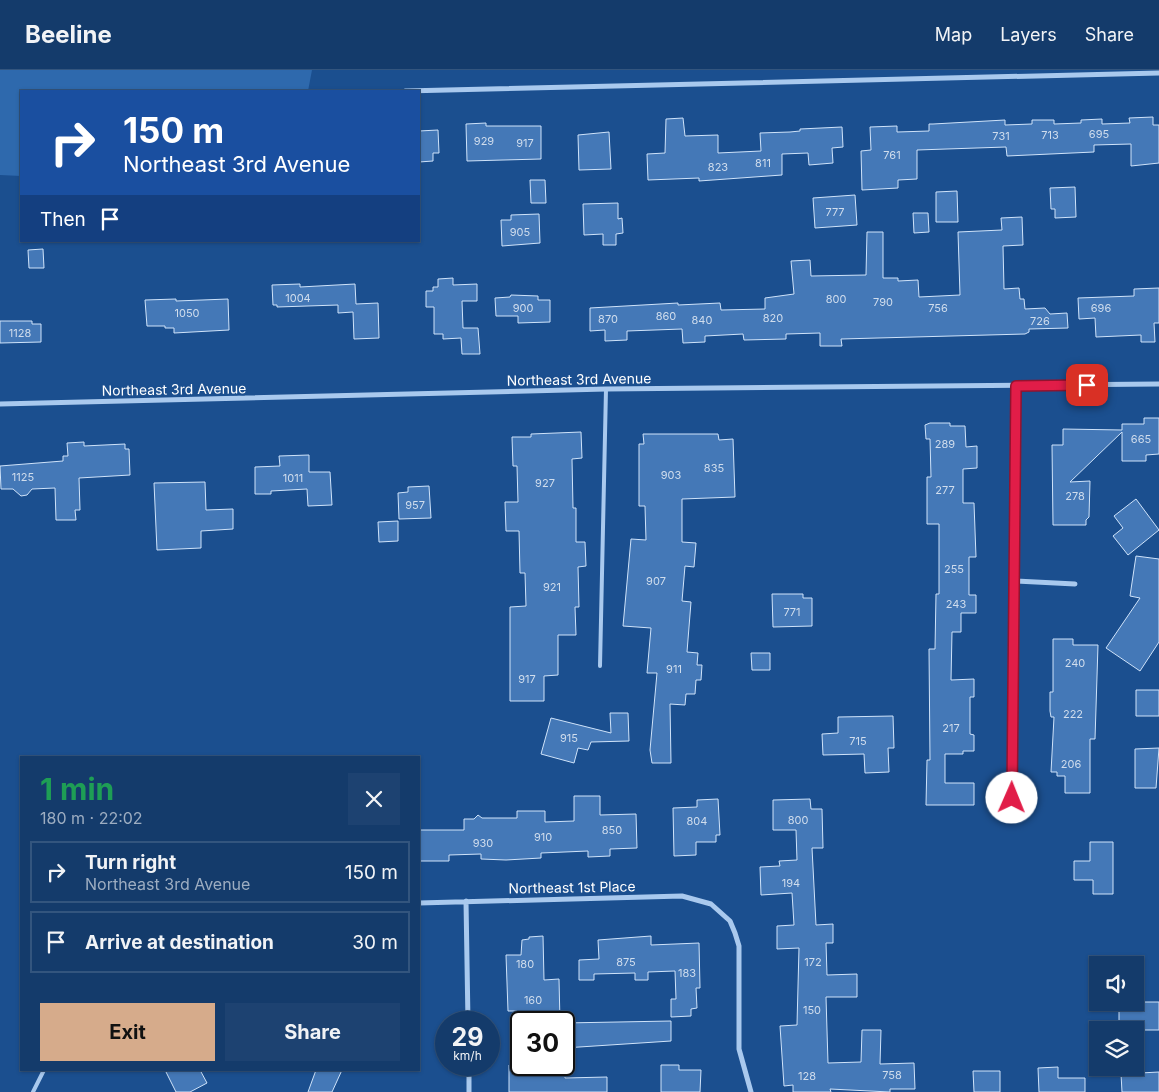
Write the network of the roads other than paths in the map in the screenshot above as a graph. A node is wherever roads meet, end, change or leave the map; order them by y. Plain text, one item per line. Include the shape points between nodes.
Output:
1 (1159, 73) edge
2 (420, 91) edge
3 (1159, 384) edge
4 (1016, 386) junction
5 (606, 389) junction
6 (0, 404) edge
7 (1014, 581) junction
8 (1074, 584) dead end
9 (600, 666) dead end
10 (1012, 798) dead end
11 (466, 901) junction
12 (420, 903) edge
13 (468, 1011) edge
14 (44, 1071) edge
15 (469, 1076) edge
16 (33, 1092) edge
17 (469, 1092) edge
18 (751, 1092) edge

1 - 2 street
3 - 4 street, Northeast 3rd Avenue
4 - 5 street, Northeast 3rd Avenue
4 - 7 street
5 - 6 street, Northeast 3rd Avenue
5 - 9 lane
7 - 8 street
7 - 10 street
11 - 12 street, Northeast 1st Place
11 - 13 street
11 - 18 street, Northeast 1st Place via 682,896 710,904 722,912 730,921 739,946 739,1048
14 - 16 lane
15 - 17 street

